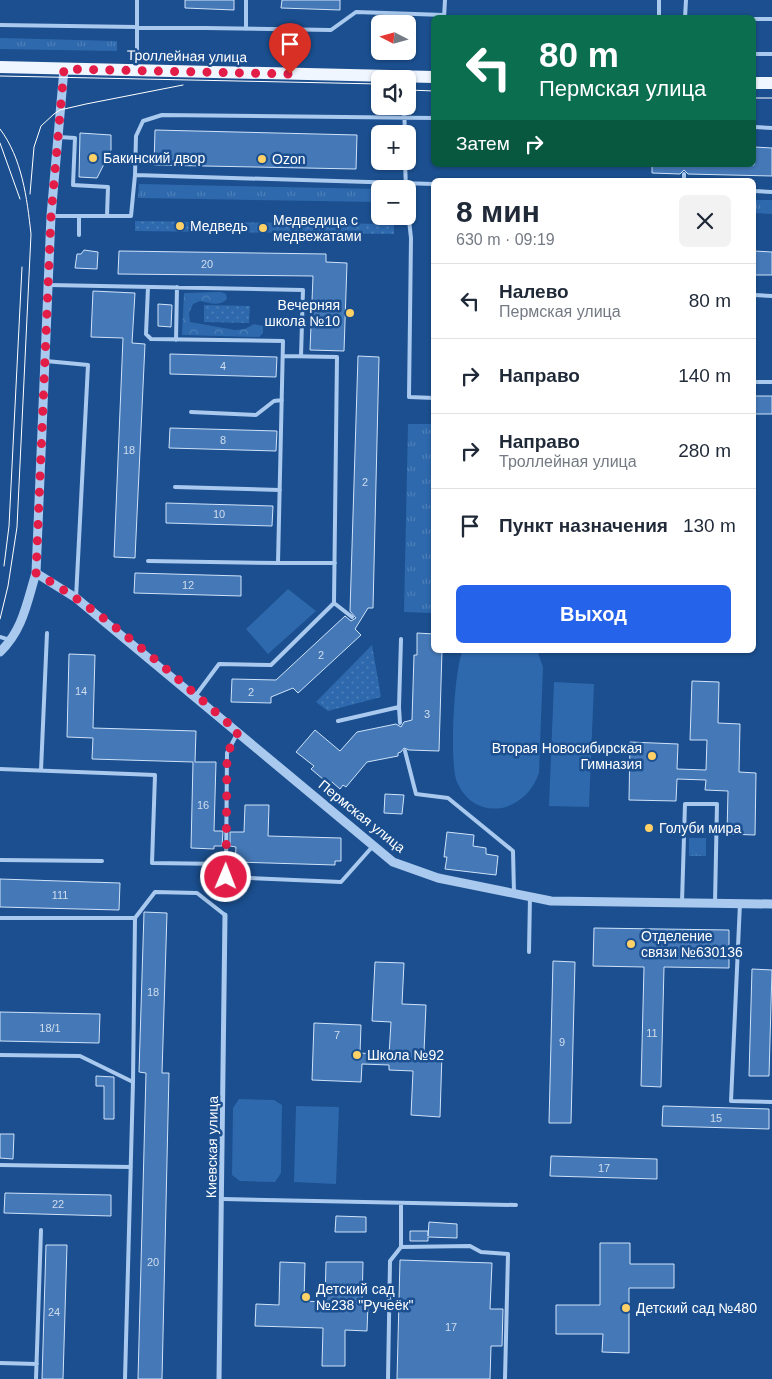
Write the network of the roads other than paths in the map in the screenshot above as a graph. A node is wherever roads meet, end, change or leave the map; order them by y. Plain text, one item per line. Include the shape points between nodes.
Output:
1 (137, 0) edge
2 (246, 0) edge
3 (445, 0) edge
4 (659, 0) edge
5 (686, 0) edge
6 (431, 15) edge
7 (444, 15) edge
8 (659, 15) edge
9 (685, 15) edge
10 (756, 19) edge
11 (772, 19) edge
12 (0, 25) edge
13 (137, 27) junction
14 (246, 29) junction
15 (756, 54) edge
16 (772, 54) edge
17 (0, 67) edge
18 (64, 69) junction
19 (137, 70) junction
20 (371, 76) edge
21 (416, 77) edge
22 (431, 77) edge
23 (756, 83) edge
24 (772, 83) edge
25 (404, 117) junction
26 (431, 118) edge
27 (404, 125) edge
28 (756, 127) edge
29 (772, 128) edge
30 (58, 137) junction
31 (684, 174) dead end
32 (135, 176) junction
33 (684, 178) edge
34 (371, 183) edge
35 (416, 184) edge
36 (431, 184) edge
37 (756, 191) edge
38 (772, 192) edge
39 (51, 216) junction
40 (79, 216) junction
41 (107, 216) junction
42 (409, 225) edge
43 (79, 235) dead end
44 (49, 285) junction
45 (148, 286) junction
46 (177, 287) junction
47 (756, 295) edge
48 (772, 296) edge
49 (176, 340) junction
50 (283, 356) junction
51 (301, 356) junction
52 (46, 361) junction
53 (756, 382) edge
54 (772, 382) edge
55 (431, 398) edge
56 (282, 400) junction
57 (191, 412) dead end
58 (175, 487) dead end
59 (280, 490) junction
60 (148, 561) dead end
61 (278, 563) junction
62 (335, 563) junction
63 (36, 573) junction
64 (76, 598) junction
65 (334, 602) junction
66 (352, 617) dead end
67 (47, 633) dead end
68 (0, 637) edge
69 (401, 639) dead end
70 (12, 641) junction
71 (0, 652) edge
72 (196, 695) junction
73 (399, 707) junction
74 (338, 721) dead end
75 (400, 723) dead end
76 (238, 732) junction
77 (405, 751) dead end
78 (0, 769) edge
79 (41, 770) junction
80 (374, 844) junction
81 (0, 860) edge
82 (102, 861) dead end
83 (226, 864) junction
84 (514, 893) junction
85 (530, 896) junction
86 (682, 902) junction
87 (715, 903) junction
88 (740, 903) junction
89 (772, 904) edge
90 (225, 915) joint
91 (0, 918) edge
92 (135, 918) junction
93 (529, 952) dead end
94 (0, 1055) edge
95 (133, 1082) junction
96 (772, 1102) edge
97 (0, 1165) edge
98 (131, 1167) junction
99 (223, 1199) junction
100 (401, 1203) junction
101 (516, 1205) dead end
102 (41, 1230) dead end
103 (401, 1247) junction
104 (0, 1363) edge
105 (37, 1364) junction
106 (36, 1379) edge
107 (125, 1379) edge
108 (219, 1379) edge
109 (388, 1379) edge
110 (505, 1379) edge

1 - 13 lane
2 - 14 lane
3 - 7 lane
4 - 8 lane
5 - 9 lane
6 - 14 lane via 356,12 331,30
10 - 11 lane
12 - 13 lane
13 - 14 lane
13 - 19 lane
15 - 16 lane
17 - 18 main road, Троллейная улица
18 - 19 main road, Троллейная улица
18 - 30 street
19 - 20 main road, Троллейная улица
21 - 22 main road, Троллейная улица
23 - 24 main road
25 - 26 lane
25 - 27 lane
25 - 32 lane via 162,115 143,121 136,136
28 - 29 lane
30 - 39 street
30 - 41 lane via 75,138 73,184 108,186
31 - 33 lane
32 - 34 lane
32 - 41 lane via 131,216
35 - 36 lane
37 - 38 lane
39 - 40 lane
39 - 44 street
40 - 41 lane
40 - 43 lane
42 - 55 lane via 409,397
44 - 45 lane
44 - 52 street
45 - 46 lane
45 - 49 lane via 146,334 151,339
46 - 49 lane
46 - 51 lane via 303,290
47 - 48 lane
49 - 50 lane via 283,341
50 - 51 lane
50 - 56 lane
51 - 62 lane via 338,357
52 - 63 street
52 - 64 lane via 88,365
53 - 54 lane
56 - 57 lane via 274,401 256,415
56 - 59 lane
58 - 59 lane
59 - 61 lane
60 - 61 lane
61 - 62 lane
62 - 65 lane
63 - 64 street, Пермская улица
63 - 70 street via 22,622
64 - 72 street, Пермская улица
65 - 66 lane
65 - 72 lane via 271,665 219,664
67 - 79 lane
68 - 70 lane
69 - 73 lane
70 - 71 street
72 - 76 street, Пермская улица
73 - 74 lane
73 - 75 lane
76 - 80 street, Пермская улица
76 - 83 lane via 227,754
77 - 84 lane via 416,794 448,798 513,851
78 - 79 lane
79 - 83 lane via 155,775 152,863
80 - 83 lane via 340,882 226,877
80 - 84 street, Пермская улица via 393,862 438,878
81 - 82 lane
84 - 85 street, Пермская улица
85 - 86 street, Пермская улица via 551,901
85 - 93 lane
86 - 87 street, Пермская улица
86 - 87 lane via 685,804 717,804
87 - 88 street, Пермская улица
88 - 89 street, Пермская улица
88 - 96 lane via 731,1101
90 - 92 lane via 197,893 155,892
90 - 99 street, Киевская улица
91 - 92 lane
92 - 95 lane
94 - 95 lane via 80,1056
95 - 98 lane
97 - 98 lane
98 - 107 lane
99 - 100 lane
99 - 108 street, Киевская улица
100 - 101 lane
100 - 103 lane
102 - 105 lane
103 - 109 lane via 390,1261
103 - 110 lane via 470,1246 481,1252 508,1254
104 - 105 lane
105 - 106 lane

